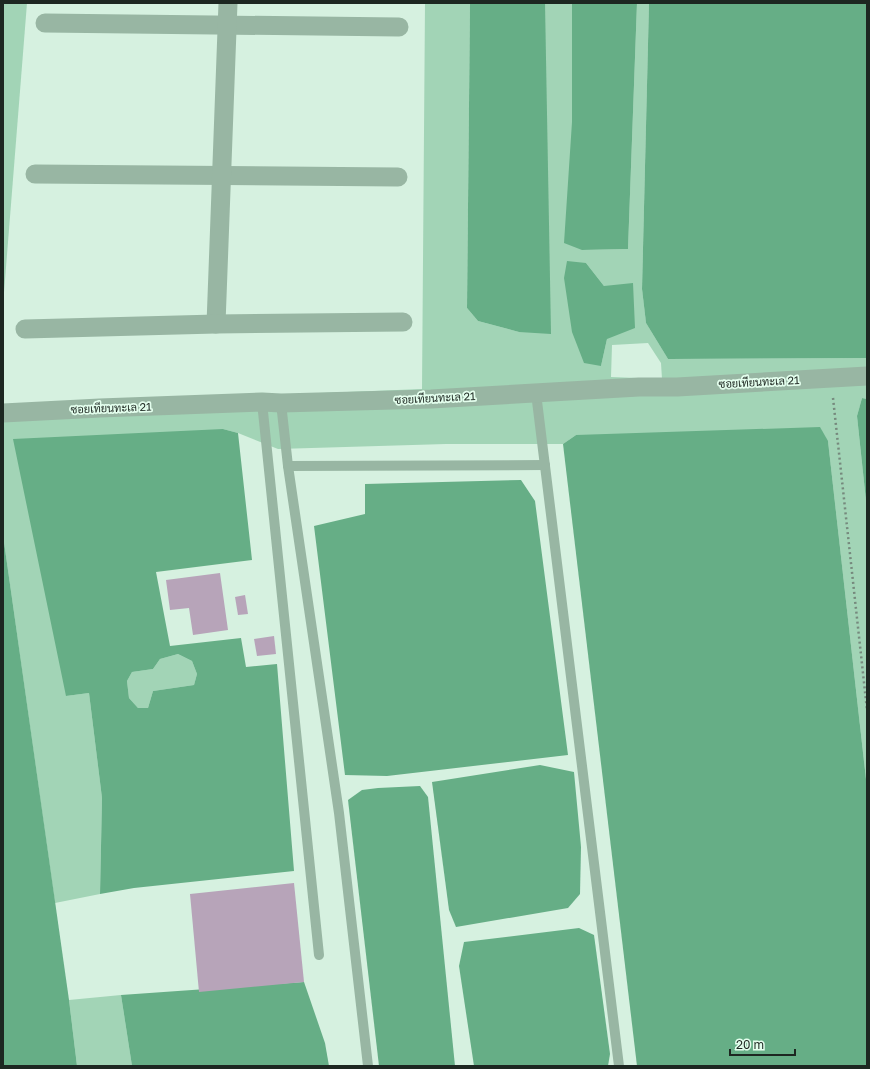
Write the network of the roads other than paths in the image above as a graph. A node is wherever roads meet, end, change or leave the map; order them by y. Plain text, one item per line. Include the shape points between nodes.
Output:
1 (228, 3) edge
2 (45, 23) dead end
3 (228, 25) junction
4 (399, 27) dead end
5 (35, 174) dead end
6 (221, 176) junction
7 (398, 177) dead end
8 (403, 322) dead end
9 (216, 324) junction
10 (25, 329) dead end
11 (867, 376) edge
12 (536, 393) junction
13 (262, 402) junction
14 (281, 403) junction
15 (3, 413) edge
16 (545, 465) junction
17 (288, 466) junction
18 (319, 955) dead end
19 (368, 1066) edge
20 (619, 1066) edge

1 - 3 street
2 - 3 street
3 - 4 street
3 - 6 street
5 - 6 street
6 - 7 street
6 - 9 street
8 - 9 street
9 - 10 street
11 - 12 street, ซอยเทียนทะเล 21
12 - 14 street, ซอยเทียนทะเล 21
12 - 16 lane
13 - 14 street, ซอยเทียนทะเล 21
13 - 15 street, ซอยเทียนทะเล 21
13 - 18 lane
14 - 17 lane
16 - 17 lane
16 - 20 lane
17 - 19 lane via 339,813

